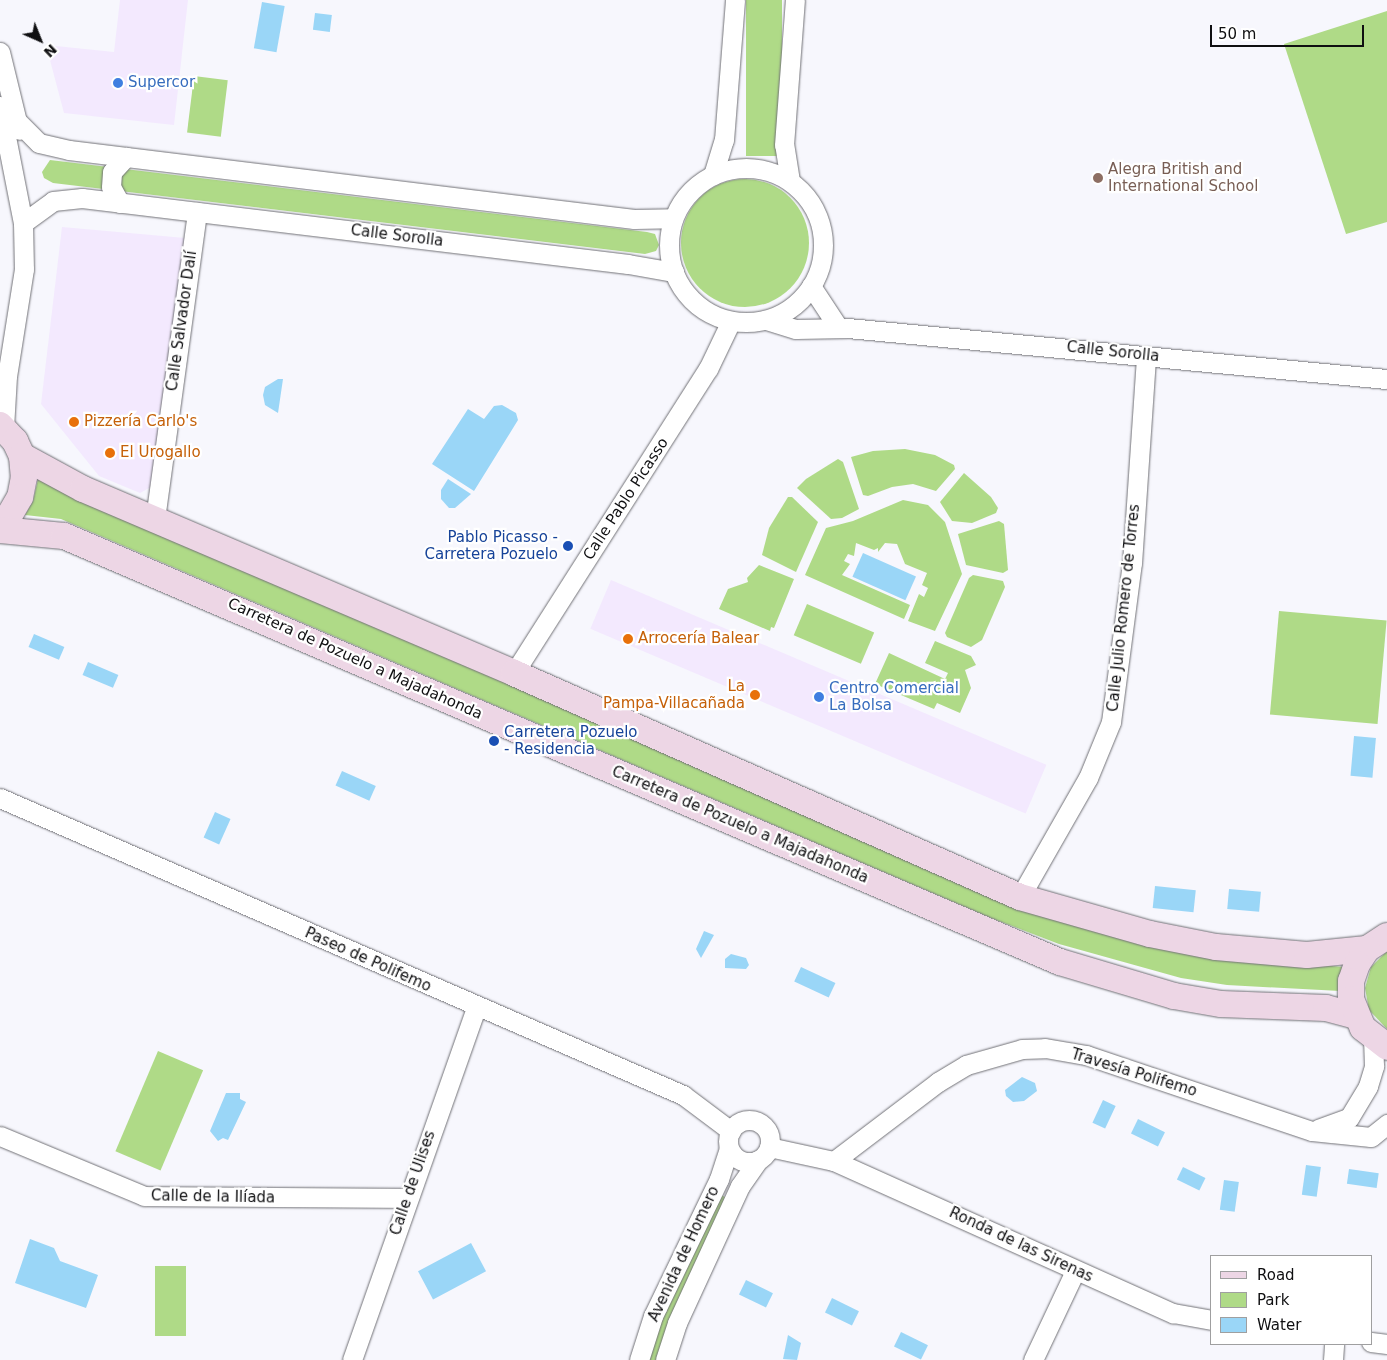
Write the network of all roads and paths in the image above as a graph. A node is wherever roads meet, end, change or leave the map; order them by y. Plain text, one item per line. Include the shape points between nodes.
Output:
1 (735, 0) edge
2 (795, 0) edge
3 (0, 52) edge
4 (0, 106) edge
5 (17, 121) junction
6 (126, 157) junction
7 (713, 175) junction
8 (790, 181) junction
9 (120, 203) junction
10 (197, 212) junction
11 (23, 215) junction
12 (673, 218) junction
13 (674, 272) junction
14 (811, 286) junction
15 (766, 320) junction
16 (731, 321) junction
17 (838, 327) junction
18 (1146, 356) junction
19 (1387, 378) edge
20 (2, 426) edge
21 (22, 456) junction
22 (155, 519) junction
23 (0, 523) edge
24 (0, 530) edge
25 (514, 673) junction
26 (0, 798) edge
27 (1020, 897) junction
28 (1377, 943) edge
29 (476, 1007) junction
30 (1356, 1016) junction
31 (1380, 1042) edge
32 (1387, 1124) edge
33 (1312, 1131) junction
34 (0, 1136) edge
35 (730, 1140) junction
36 (764, 1154) junction
37 (834, 1161) junction
38 (408, 1198) junction
39 (1075, 1270) junction
40 (1210, 1320) edge
41 (1372, 1342) edge
42 (1387, 1344) edge
43 (1334, 1345) edge
44 (352, 1360) edge
45 (639, 1360) edge
46 (665, 1360) edge
47 (1033, 1360) edge
48 (1333, 1360) edge

1 - 7 street via 724,140
2 - 8 street via 784,145
3 - 5 street
4 - 11 street
5 - 6 street via 39,143
5 - 11 street via 26,181
6 - 9 street via 112,172 111,187
6 - 12 street via 634,218
7 - 8 street via 739,168 766,169
7 - 12 street via 696,186
8 - 14 street via 809,199 821,223 824,250 818,275
9 - 10 street, Calle Sorolla
9 - 11 street, Calle Sorolla via 82,198 53,201
10 - 13 street, Calle Sorolla
10 - 22 street, Calle Salvador Dalí
11 - 20 street via 24,269
12 - 13 street via 668,239
13 - 16 street via 693,299 709,313
14 - 15 street via 788,310
14 - 17 street
15 - 16 street
15 - 17 street, Calle Sorolla via 796,329
16 - 25 street, Calle Pablo Picasso via 708,369
17 - 18 street, Calle Sorolla
18 - 19 street, Calle Sorolla
18 - 27 street, Calle Julio Romero de Torres via 1132,564 1111,722 1088,778
20 - 21 street
21 - 22 street via 83,489
21 - 23 street via 24,477 20,498 9,516
22 - 25 street
24 - 30 street, Carretera de Pozuelo a Majadahonda via 64,536 1060,962 1174,996 1220,1004 1326,1008
25 - 27 street
26 - 29 street, Paseo de Polifemo
27 - 28 street via 1150,934 1216,947 1307,955
28 - 30 street via 1357,964 1351,981 1351,999
29 - 35 street, Paseo de Polifemo via 683,1095
29 - 38 street, Calle de Ulises
30 - 31 street
31 - 33 street via 1368,1086 1349,1118
32 - 33 street via 1371,1136
33 - 37 street, Travesía Polifemo via 1086,1055 1045,1048 1022,1049 966,1065 907,1104
34 - 38 street, Calle de la Ilíada via 144,1196
35 - 36 street via 741,1161
35 - 36 street via 742,1121 756,1122 767,1131
35 - 45 street, Avenida de Homero via 718,1179 653,1316
36 - 37 street
36 - 46 street, Avenida de Homero via 740,1186 677,1323
37 - 39 street, Ronda de las Sirenas
38 - 44 street, Calle de Ulises
39 - 40 street, Ronda de las Sirenas via 1173,1313
39 - 47 street
41 - 42 street
43 - 48 street

